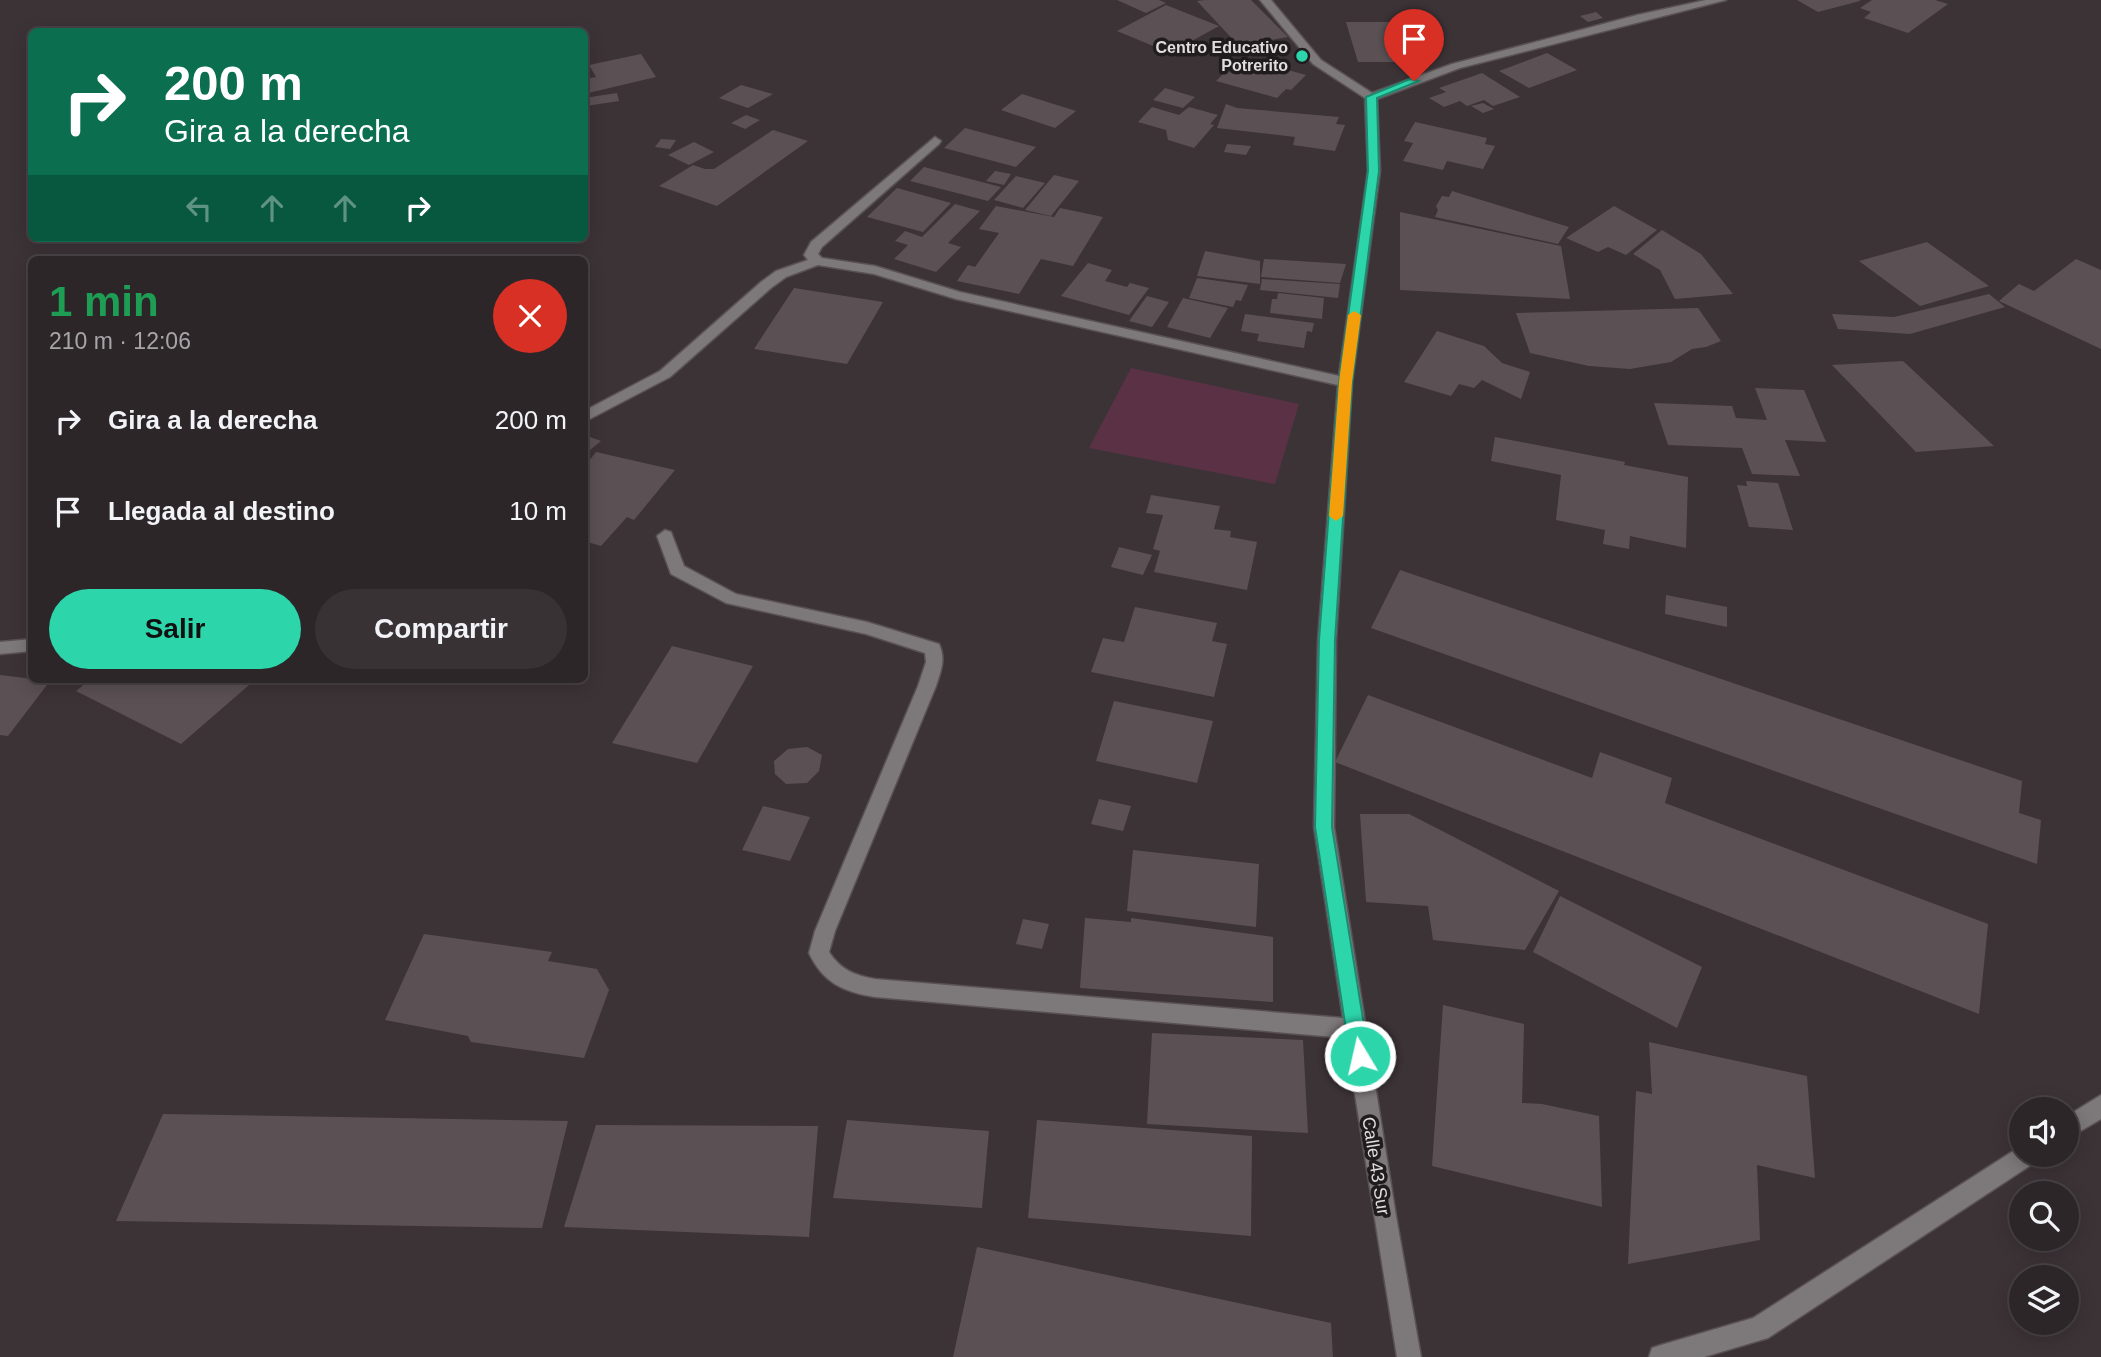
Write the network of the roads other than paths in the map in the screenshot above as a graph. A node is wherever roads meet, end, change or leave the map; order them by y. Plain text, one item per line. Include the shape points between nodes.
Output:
1 (1265, 0) edge
2 (1721, 0) edge
3 (1371, 97) junction
4 (935, 141) dead end
5 (817, 261) junction
6 (1345, 382) junction
7 (588, 415) edge
8 (665, 536) dead end
9 (28, 645) edge
10 (0, 648) edge
11 (1356, 1029) junction
12 (2101, 1106) edge
13 (2079, 1120) edge
14 (2009, 1166) edge
15 (1409, 1357) edge
16 (1661, 1357) edge

1 - 3 street via 1317,62
2 - 3 street via 1469,62
3 - 6 street, Calle 43 Sur via 1374,171
4 - 5 street via 816,246 811,255
5 - 6 street via 875,270 956,295
5 - 7 street via 781,274 665,374
6 - 11 street, Calle 43 Sur via 1327,640 1324,827
8 - 11 street via 677,570 732,598 867,628 933,649 935,662 927,686 825,931 819,953 829,971 851,984 875,988
9 - 10 street
11 - 15 street, Calle 43 Sur
12 - 13 street
14 - 16 street via 1759,1329

